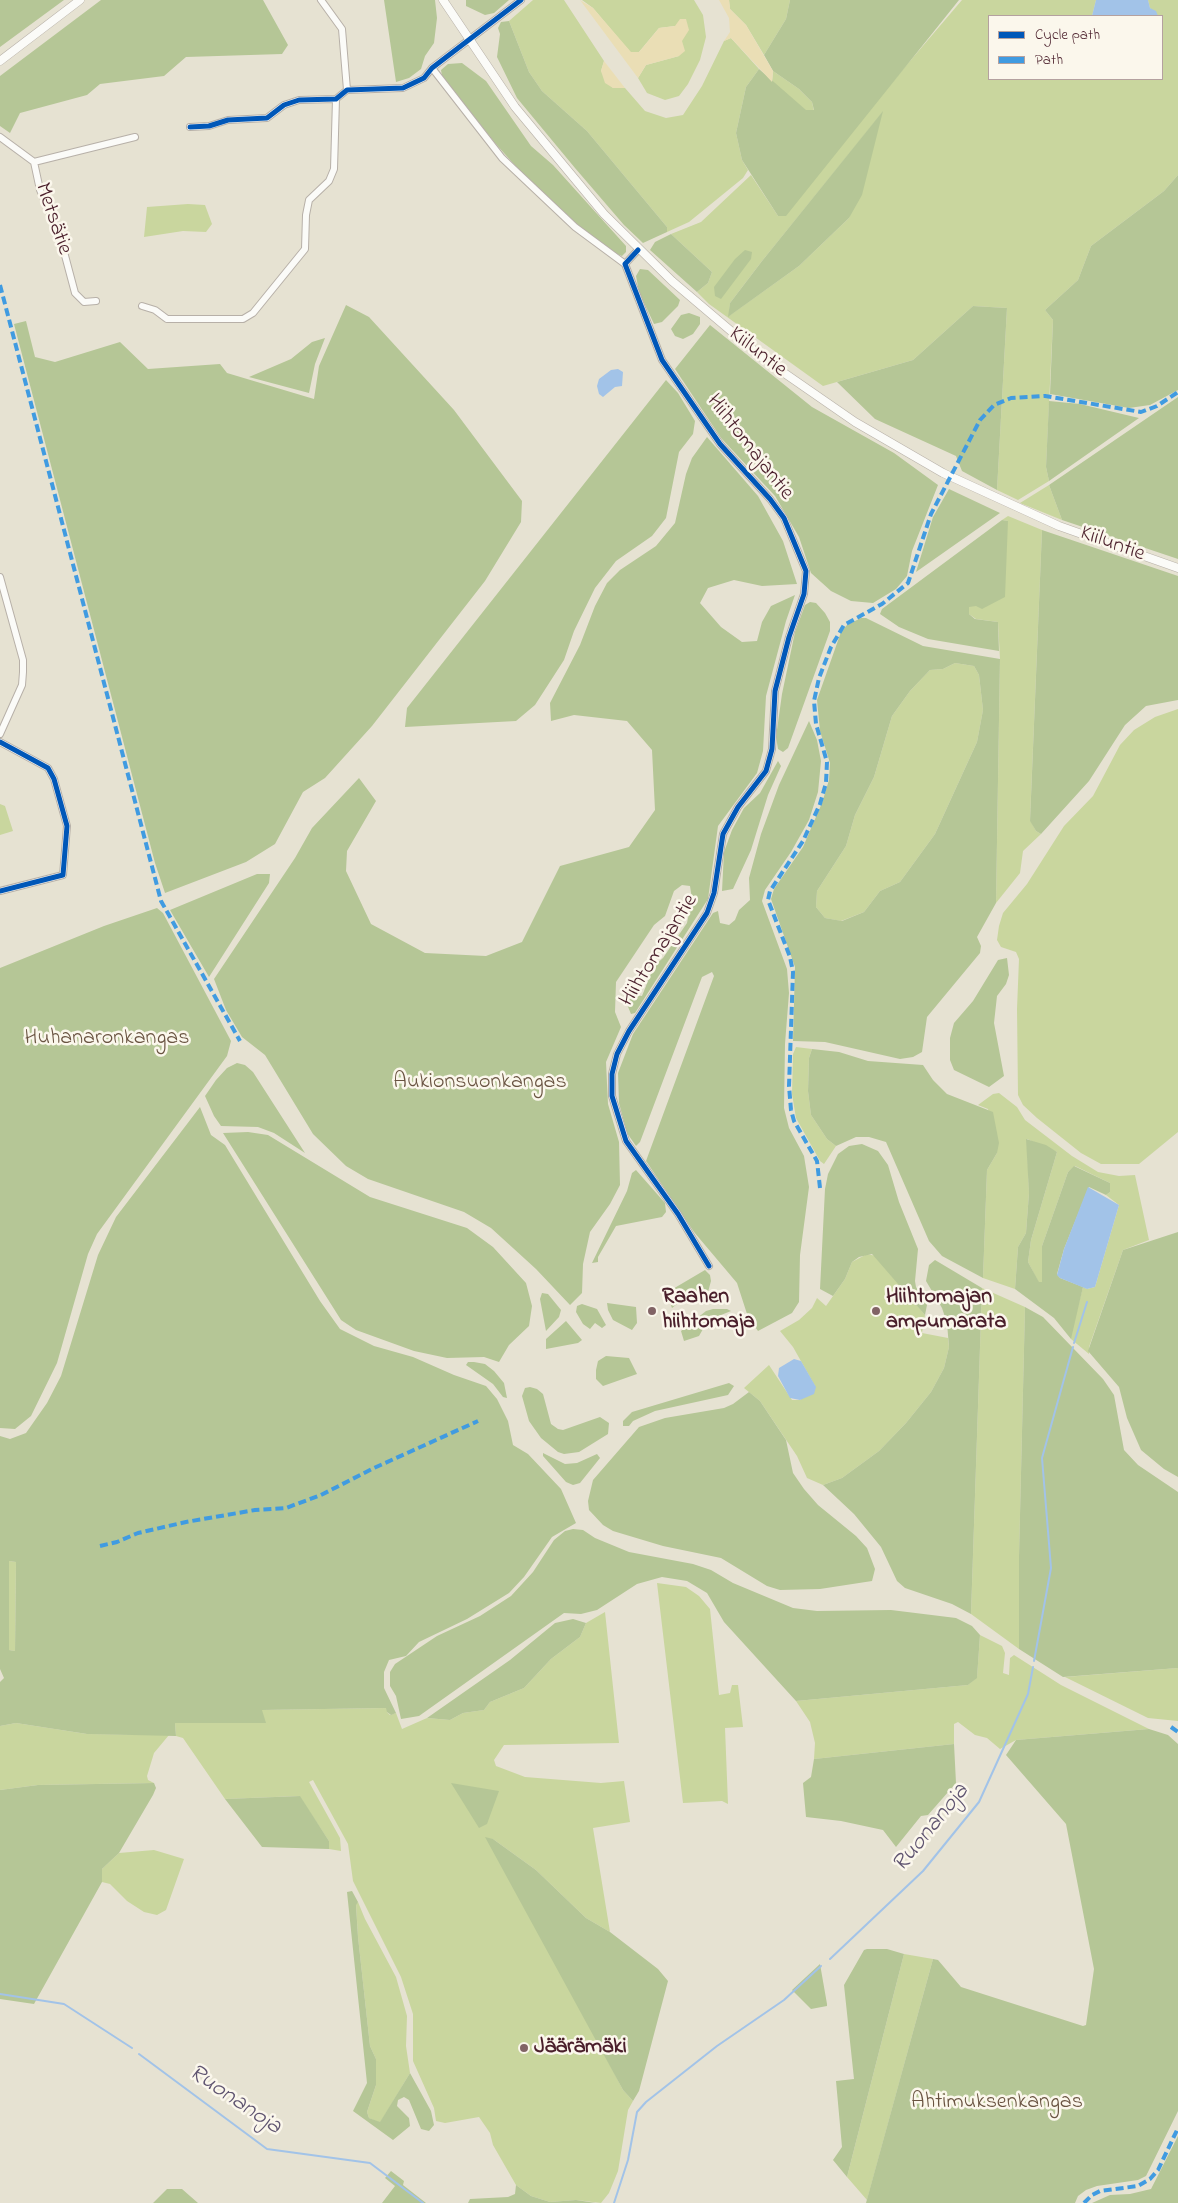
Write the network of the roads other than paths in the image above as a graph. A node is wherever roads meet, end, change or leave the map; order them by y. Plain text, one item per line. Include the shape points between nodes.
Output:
1 (80, 0) edge
2 (321, 0) edge
3 (443, 0) edge
4 (521, 0) edge
5 (468, 40) junction
6 (0, 61) edge
7 (432, 68) junction
8 (346, 90) junction
9 (336, 99) junction
10 (190, 127) dead end
11 (0, 137) edge
12 (135, 137) dead end
13 (34, 162) junction
14 (638, 250) junction
15 (625, 264) junction
16 (96, 301) dead end
17 (142, 306) dead end
18 (1178, 568) edge
19 (0, 577) edge
20 (0, 734) edge
21 (0, 742) edge
22 (0, 892) edge
23 (709, 1266) dead end

1 - 6 street
2 - 8 street via 342,29
3 - 5 street, Kiiluntie
4 - 5 street
5 - 7 street
5 - 14 street, Kiiluntie via 526,121
7 - 8 street via 424,78 403,88
7 - 15 street via 502,158 575,227
8 - 9 street
9 - 10 street via 299,100 267,118 228,120
9 - 17 street via 334,169 329,181 309,200 305,249 253,313 242,319 167,319
11 - 13 street, Metsätie
12 - 13 street
13 - 16 street, Metsätie via 40,190 59,233 75,293 84,302
14 - 15 street
14 - 18 street, Kiiluntie via 764,359 900,449 1020,510
15 - 23 street, Hiihtomajantie via 668,370 720,444 784,518 806,571 804,594 775,691 772,749 766,771 722,834 714,893 707,913 629,1030 617,1054 612,1074 612,1096 626,1141 678,1214
19 - 20 street via 23,660 22,685
21 - 22 street via 48,768 67,826 63,875

